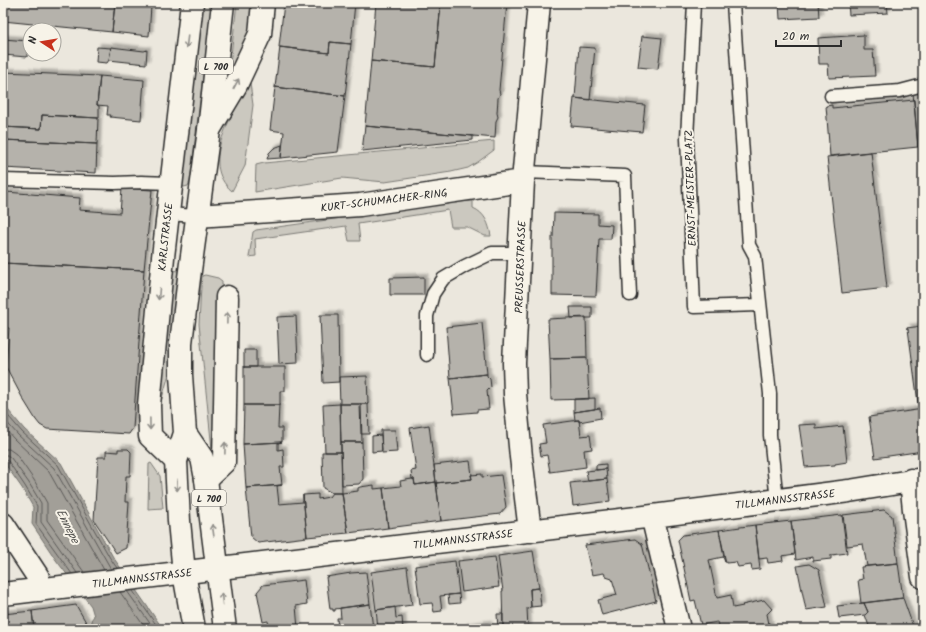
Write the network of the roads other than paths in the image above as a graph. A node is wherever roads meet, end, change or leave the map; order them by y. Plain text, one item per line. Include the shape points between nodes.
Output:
1 (192, 3) edge
2 (224, 3) edge
3 (263, 3) edge
4 (539, 3) edge
5 (694, 3) edge
6 (733, 3) edge
7 (923, 85) edge
8 (831, 96) dead end
9 (209, 130) junction
10 (524, 176) junction
11 (3, 180) edge
12 (170, 183) junction
13 (167, 214) junction
14 (197, 216) junction
15 (520, 253) junction
16 (630, 295) dead end
17 (227, 297) dead end
18 (760, 305) junction
19 (427, 355) dead end
20 (185, 433) junction
21 (176, 461) junction
22 (206, 479) junction
23 (917, 480) edge
24 (777, 501) junction
25 (653, 516) junction
26 (3, 524) edge
27 (530, 531) junction
28 (218, 568) junction
29 (184, 573) junction
30 (923, 577) edge
31 (39, 590) junction
32 (3, 594) edge
33 (194, 629) edge
34 (225, 629) edge
35 (679, 629) edge

1 -> 12 street, KARLSTRASSE
2 - 9 street, L 700
9 -> 3 street via 236,85 260,34
4 - 10 street, PREUSSERSTRASSE
5 - 18 lane, ERNST-MEISTER-PLATZ via 687,138 694,307
6 - 18 lane via 749,245 755,256
7 - 8 lane via 900,91
9 - 14 street, L 700
10 - 14 street, KURT-SCHUMACHER-RING via 360,205
10 - 15 street, PREUSSERSTRASSE
10 - 16 lane via 624,176
11 - 12 lane
12 - 13 street, KARLSTRASSE
13 - 14 lane
13 -> 21 street, KARLSTRASSE via 149,405 150,436
14 - 20 street, L 700 via 182,343 181,375
15 - 19 lane via 492,253 443,279 433,294 427,316
15 - 27 street, PREUSSERSTRASSE via 514,363 515,394
22 -> 17 street via 224,462
18 - 24 lane via 770,394 770,436
20 - 21 street, L 700
20 - 22 street, L 700 via 202,458
21 -> 29 street, L 700
28 -> 22 street, L 700
23 - 24 street, TILLMANNSSTRASSE
23 - 30 street via 914,510
24 - 25 street, TILLMANNSSTRASSE
25 - 27 street, TILLMANNSSTRASSE
25 - 35 street
26 - 31 street via 38,576
27 - 28 street, TILLMANNSSTRASSE
28 - 29 street, TILLMANNSSTRASSE
34 -> 28 street, L 700
29 - 31 street, TILLMANNSSTRASSE
29 - 33 street, L 700
31 - 32 street, TILLMANNSSTRASSE

